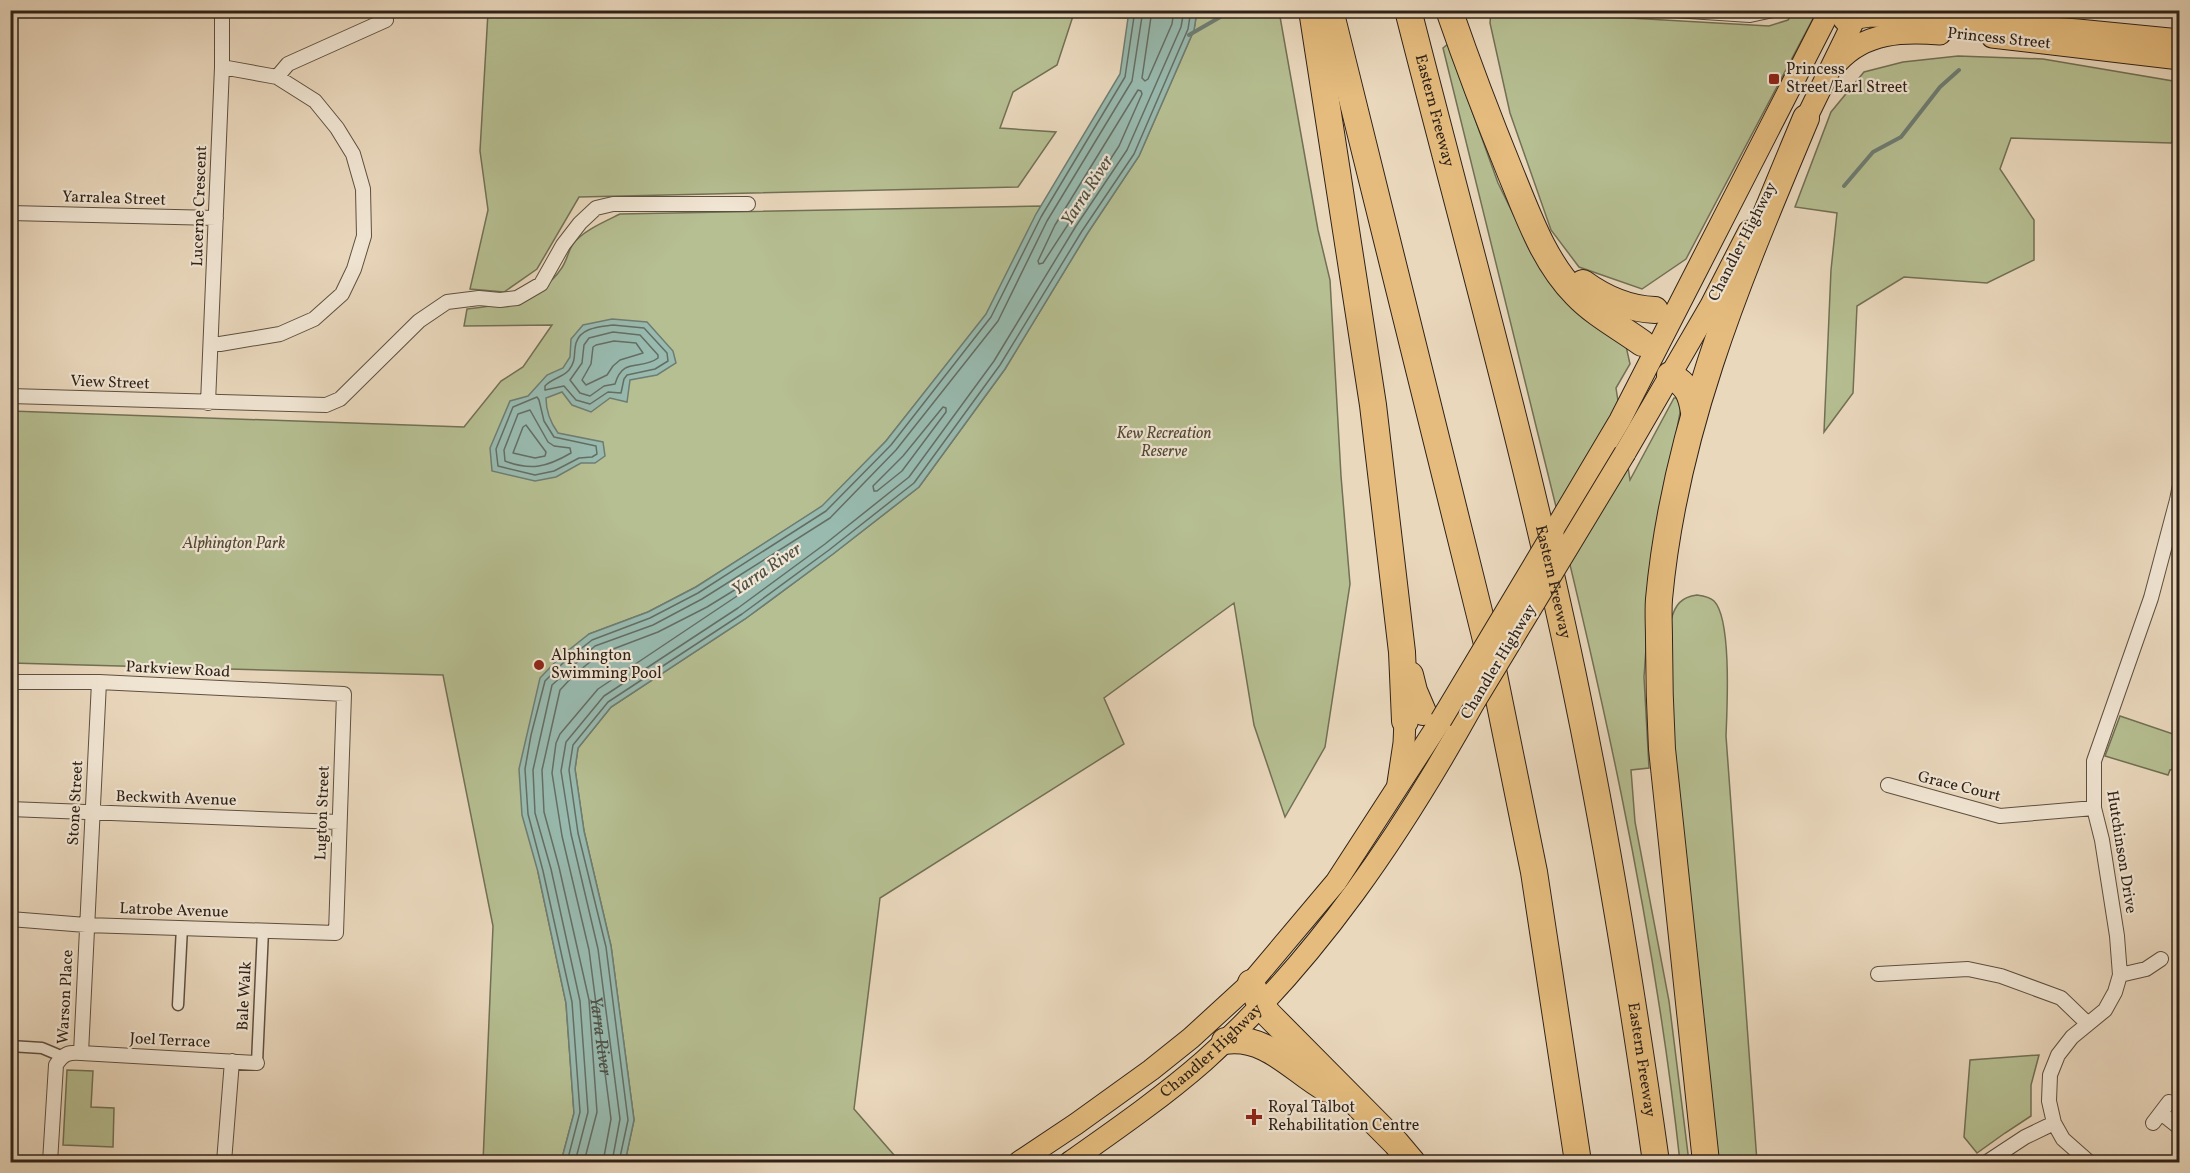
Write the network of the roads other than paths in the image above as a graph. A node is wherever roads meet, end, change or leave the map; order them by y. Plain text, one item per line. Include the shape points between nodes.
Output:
1 (222, 10) edge
2 (1311, 10) edge
3 (1330, 10) edge
4 (1408, 10) edge
5 (1449, 10) edge
6 (1674, 10) edge
7 (1773, 10) edge
8 (1830, 10) edge
9 (1858, 13) edge
10 (386, 20) dead end
11 (1818, 35) junction
12 (2180, 40) edge
13 (2180, 59) edge
14 (222, 67) junction
15 (1830, 71) junction
16 (277, 77) junction
17 (1806, 118) junction
18 (748, 204) dead end
19 (10, 213) edge
20 (216, 218) junction
21 (1535, 230) junction
22 (1667, 307) junction
23 (212, 343) junction
24 (1648, 349) junction
25 (1670, 375) junction
26 (10, 396) edge
27 (208, 403) junction
28 (1694, 412) junction
29 (2180, 485) edge
30 (2178, 500) edge
31 (10, 682) edge
32 (99, 682) junction
33 (344, 694) joint
34 (1475, 701) junction
35 (1430, 721) junction
36 (1888, 785) dead end
37 (1398, 787) junction
38 (2094, 807) junction
39 (10, 809) edge
40 (92, 813) junction
41 (339, 822) junction
42 (10, 920) edge
43 (86, 925) junction
44 (182, 927) junction
45 (263, 930) junction
46 (336, 933) joint
47 (2161, 959) dead end
48 (1878, 974) dead end
49 (2120, 975) junction
50 (1256, 994) junction
51 (178, 1005) dead end
52 (2088, 1024) junction
53 (1225, 1041) junction
54 (10, 1046) edge
55 (81, 1053) junction
56 (62, 1056) junction
57 (232, 1061) junction
58 (256, 1063) joint
59 (1364, 1110) junction
60 (2161, 1113) dead end
61 (2054, 1123) junction
62 (2180, 1128) edge
63 (50, 1162) edge
64 (224, 1162) edge
65 (1019, 1162) edge
66 (1070, 1162) edge
67 (1412, 1162) edge
68 (1578, 1162) edge
69 (1656, 1162) edge
70 (1706, 1162) edge
71 (1988, 1162) edge
72 (2089, 1162) edge

1 - 14 street, Lucerne Crescent
2 - 35 highway via 1373,405 1402,652
3 - 68 highway via 1491,660 1534,872
4 - 69 highway, Eastern Freeway via 1518,440 1577,692 1610,856
5 - 21 highway
6 - 7 street via 1750,15
8 - 11 main road, Chandler Highway
9 - 11 main road, Princess Street
9 - 12 main road, Princess Street
9 - 15 main road, Chandler Highway
10 - 16 street via 288,64
11 - 22 main road, Chandler Highway
13 - 15 main road, Princess Street via 1921,32 1868,40 1853,48
14 - 16 street
14 - 20 street, Lucerne Crescent
15 - 17 main road, Chandler Highway
16 - 23 street via 315,101 353,154 363,189 364,236 342,294 314,319 280,334
17 - 25 main road, Chandler Highway via 1711,305
17 - 28 highway via 1740,277
18 - 27 street, View Street via 613,204 596,208 563,245 541,284 517,298 447,302 419,321 340,399 316,406
19 - 20 street, Yarralea Street
20 - 23 street, Lucerne Crescent
21 - 22 highway via 1574,277 1609,300 1636,308
21 - 24 highway via 1575,294
22 - 24 main road, Chandler Highway
23 - 27 street, Lucerne Crescent
24 - 25 main road
24 - 35 main road, Chandler Highway, bridge via 1620,420
25 - 28 highway via 1684,383
25 - 34 main road, Chandler Highway, bridge
26 - 27 street, View Street
28 - 70 highway via 1665,548 1659,602 1659,687 1666,803
29 - 30 street, Hutchinson Drive
30 - 38 street, Hutchinson Drive via 2151,598 2094,761
31 - 32 street, Parkview Road
32 - 33 street, Parkview Road
32 - 40 street, Stone Street
33 - 41 street, Lugton Street
34 - 35 main road via 1451,721
34 - 50 main road, Chandler Highway via 1446,754 1343,910 1304,958
35 - 37 main road, Chandler Highway
35 - 37 main road via 1404,744
36 - 38 street, Grace Court via 2000,816
37 - 50 main road, Chandler Highway via 1336,882 1293,934
38 - 49 street, Hutchinson Drive via 2120,951
39 - 40 street, Beckwith Avenue
40 - 41 street, Beckwith Avenue
40 - 43 street, Stone Street
41 - 46 street, Lugton Street
42 - 43 street, Latrobe Avenue
43 - 44 street, Latrobe Avenue
43 - 55 street, Warson Place
44 - 45 street, Latrobe Avenue
44 - 51 street
45 - 46 street, Latrobe Avenue
45 - 58 street, Bale Walk
47 - 49 street via 2146,969
48 - 52 street via 1968,969 2001,976 2061,998
49 - 52 street, Hutchinson Drive via 2105,1010
50 - 53 main road, Chandler Highway
50 - 59 highway
50 - 65 main road, Chandler Highway
52 - 61 street, Hutchinson Drive via 2058,1055 2050,1075 2049,1101
53 - 59 highway via 1240,1039 1257,1044
53 - 66 main road, Chandler Highway
54 - 56 street via 42,1048
55 - 56 street, Warson Place
55 - 57 street, Joel Terrace
56 - 63 street, Warson Place via 56,1065
57 - 58 street, Joel Terrace
57 - 64 street
59 - 67 highway
60 - 62 street
61 - 71 street
61 - 72 street, Hutchinson Drive via 2063,1139

